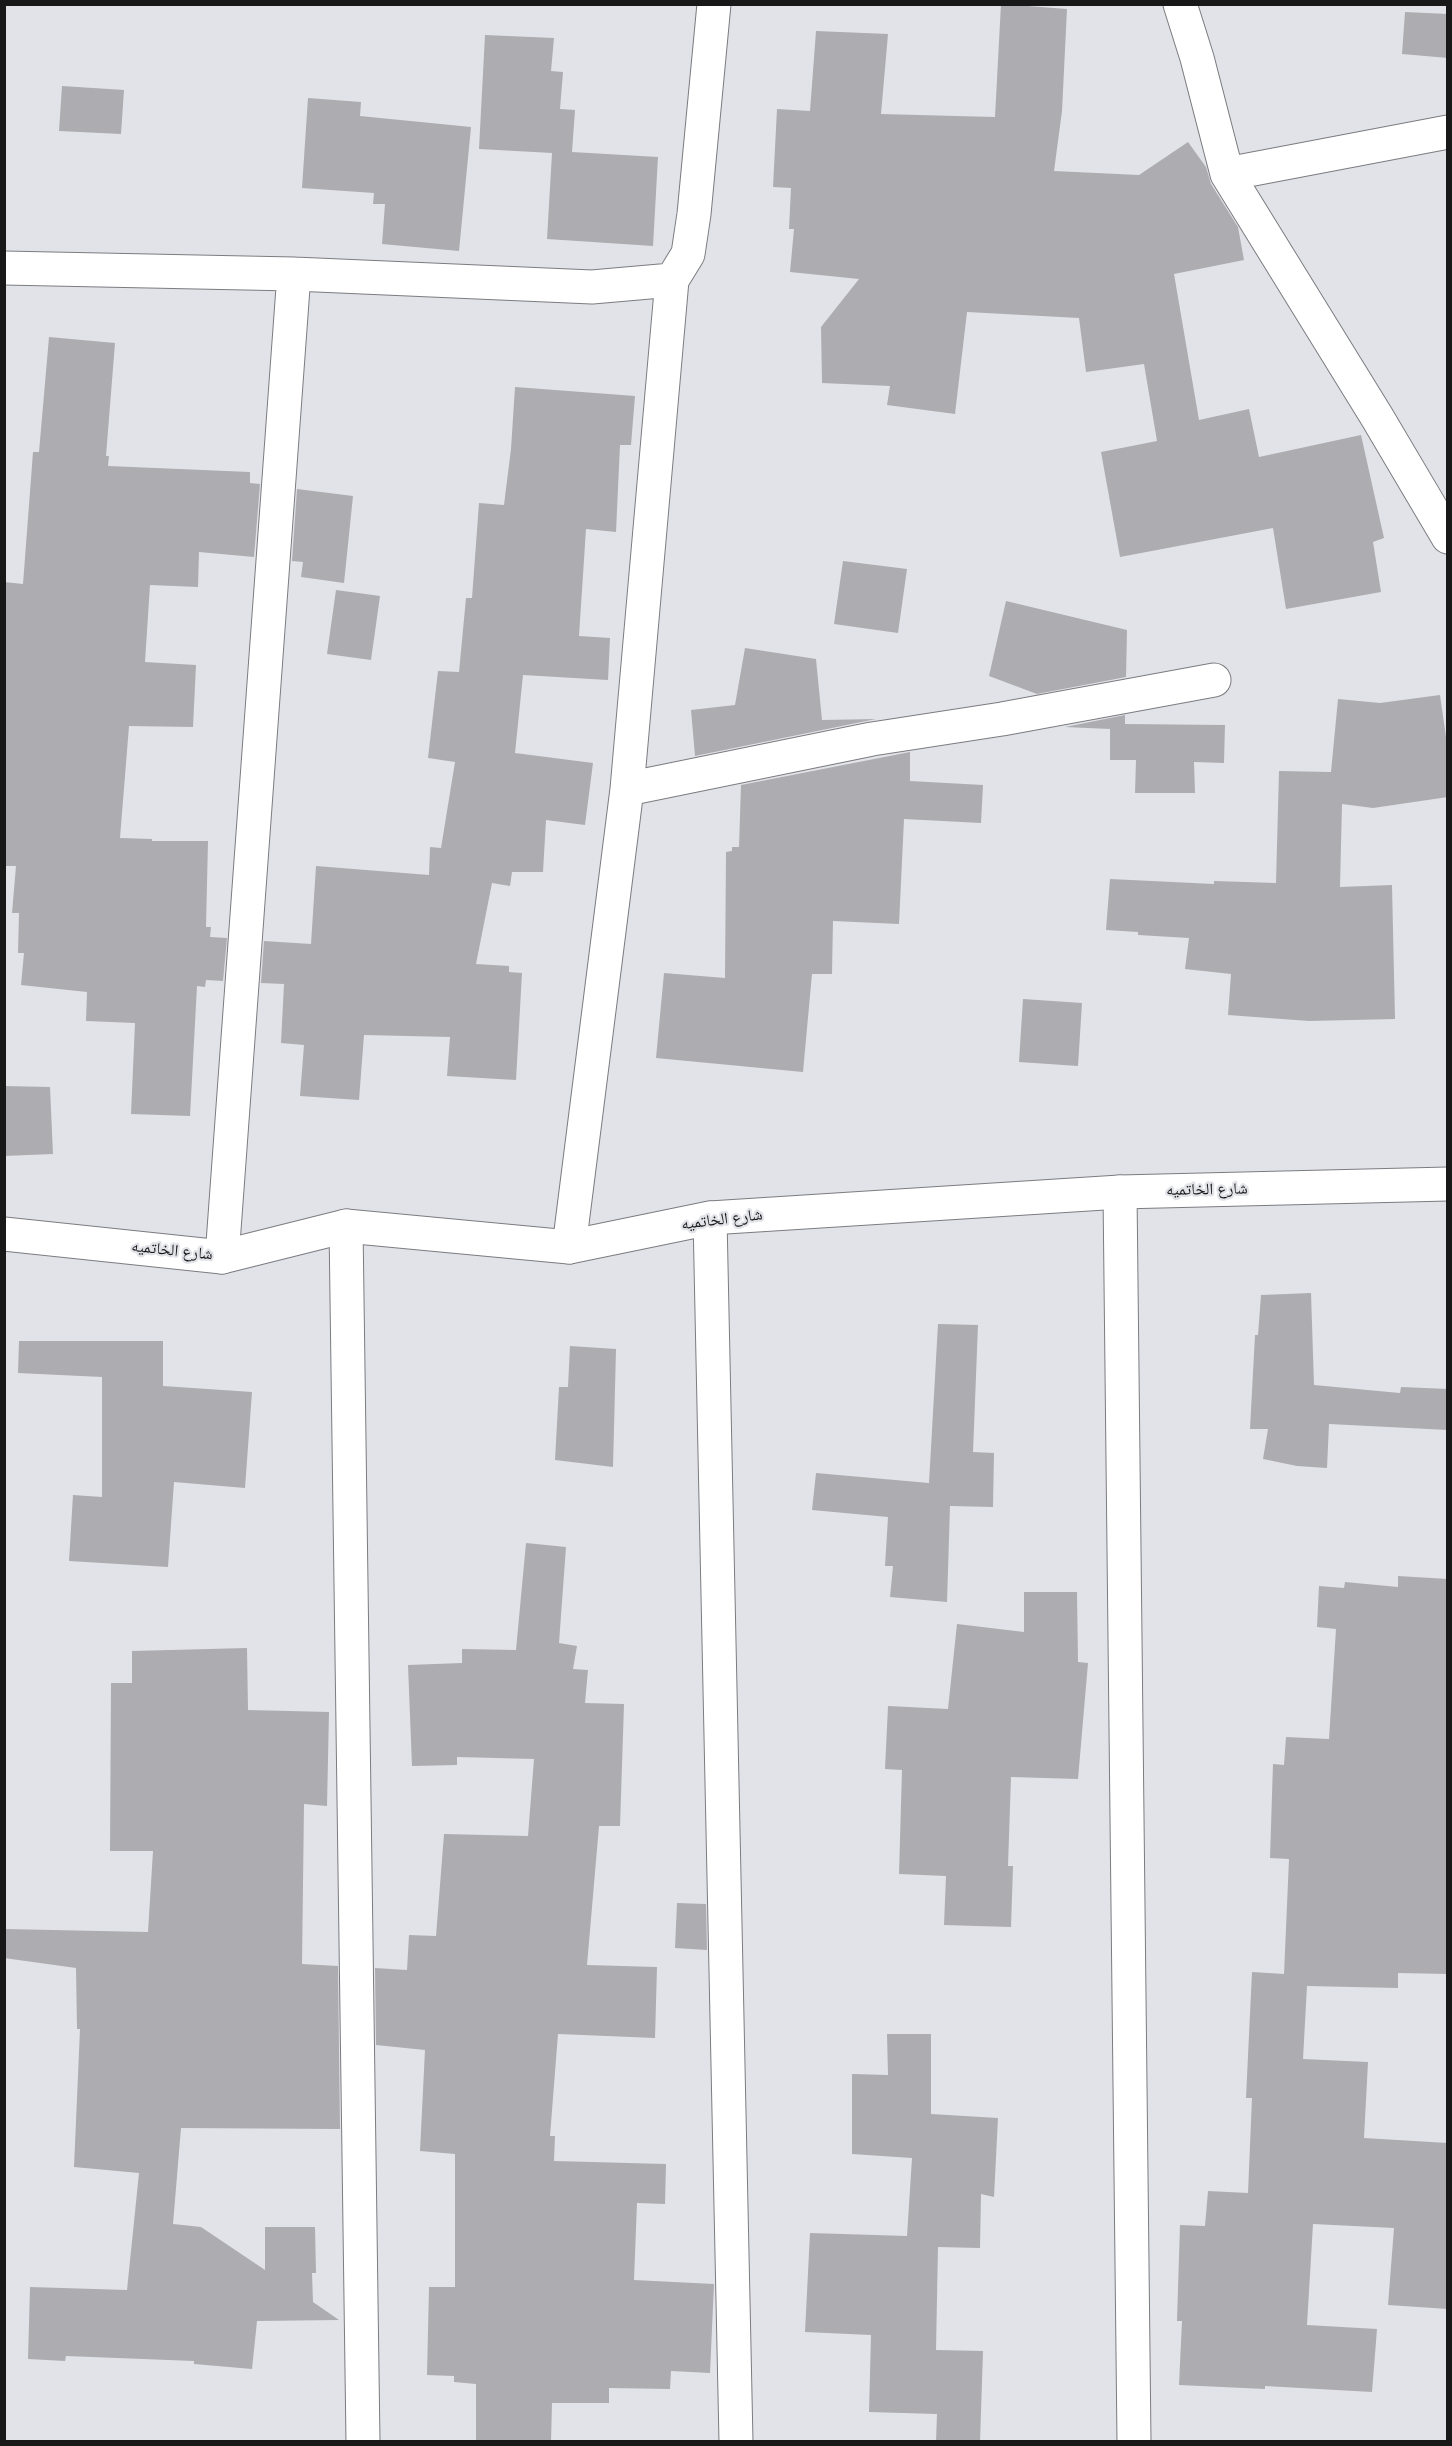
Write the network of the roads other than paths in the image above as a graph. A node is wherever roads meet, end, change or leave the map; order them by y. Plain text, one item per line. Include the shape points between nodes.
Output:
1 (714, 4) edge
2 (1180, 4) edge
3 (1448, 132) edge
4 (1227, 174) junction
5 (4, 268) edge
6 (294, 274) junction
7 (672, 280) junction
8 (1448, 537) edge
9 (1214, 680) dead end
10 (627, 789) junction
11 (1448, 1184) edge
12 (1120, 1192) junction
13 (710, 1218) junction
14 (346, 1226) junction
15 (4, 1234) edge
16 (569, 1247) junction
17 (222, 1257) junction
18 (363, 2442) edge
19 (735, 2442) edge
20 (1134, 2442) edge

1 - 7 street via 688,254
2 - 4 street
3 - 4 street
4 - 8 street
5 - 6 street
6 - 7 street via 591,287
6 - 17 street
7 - 10 street
9 - 10 street via 872,739
10 - 16 street
11 - 12 street, شارع الخاتميه
12 - 13 street, شارع الخاتميه
12 - 20 street
13 - 16 street, شارع الخاتميه
13 - 19 street
14 - 16 street, شارع الخاتميه
14 - 17 street, شارع الخاتميه
14 - 18 street
15 - 17 street, شارع الخاتميه

